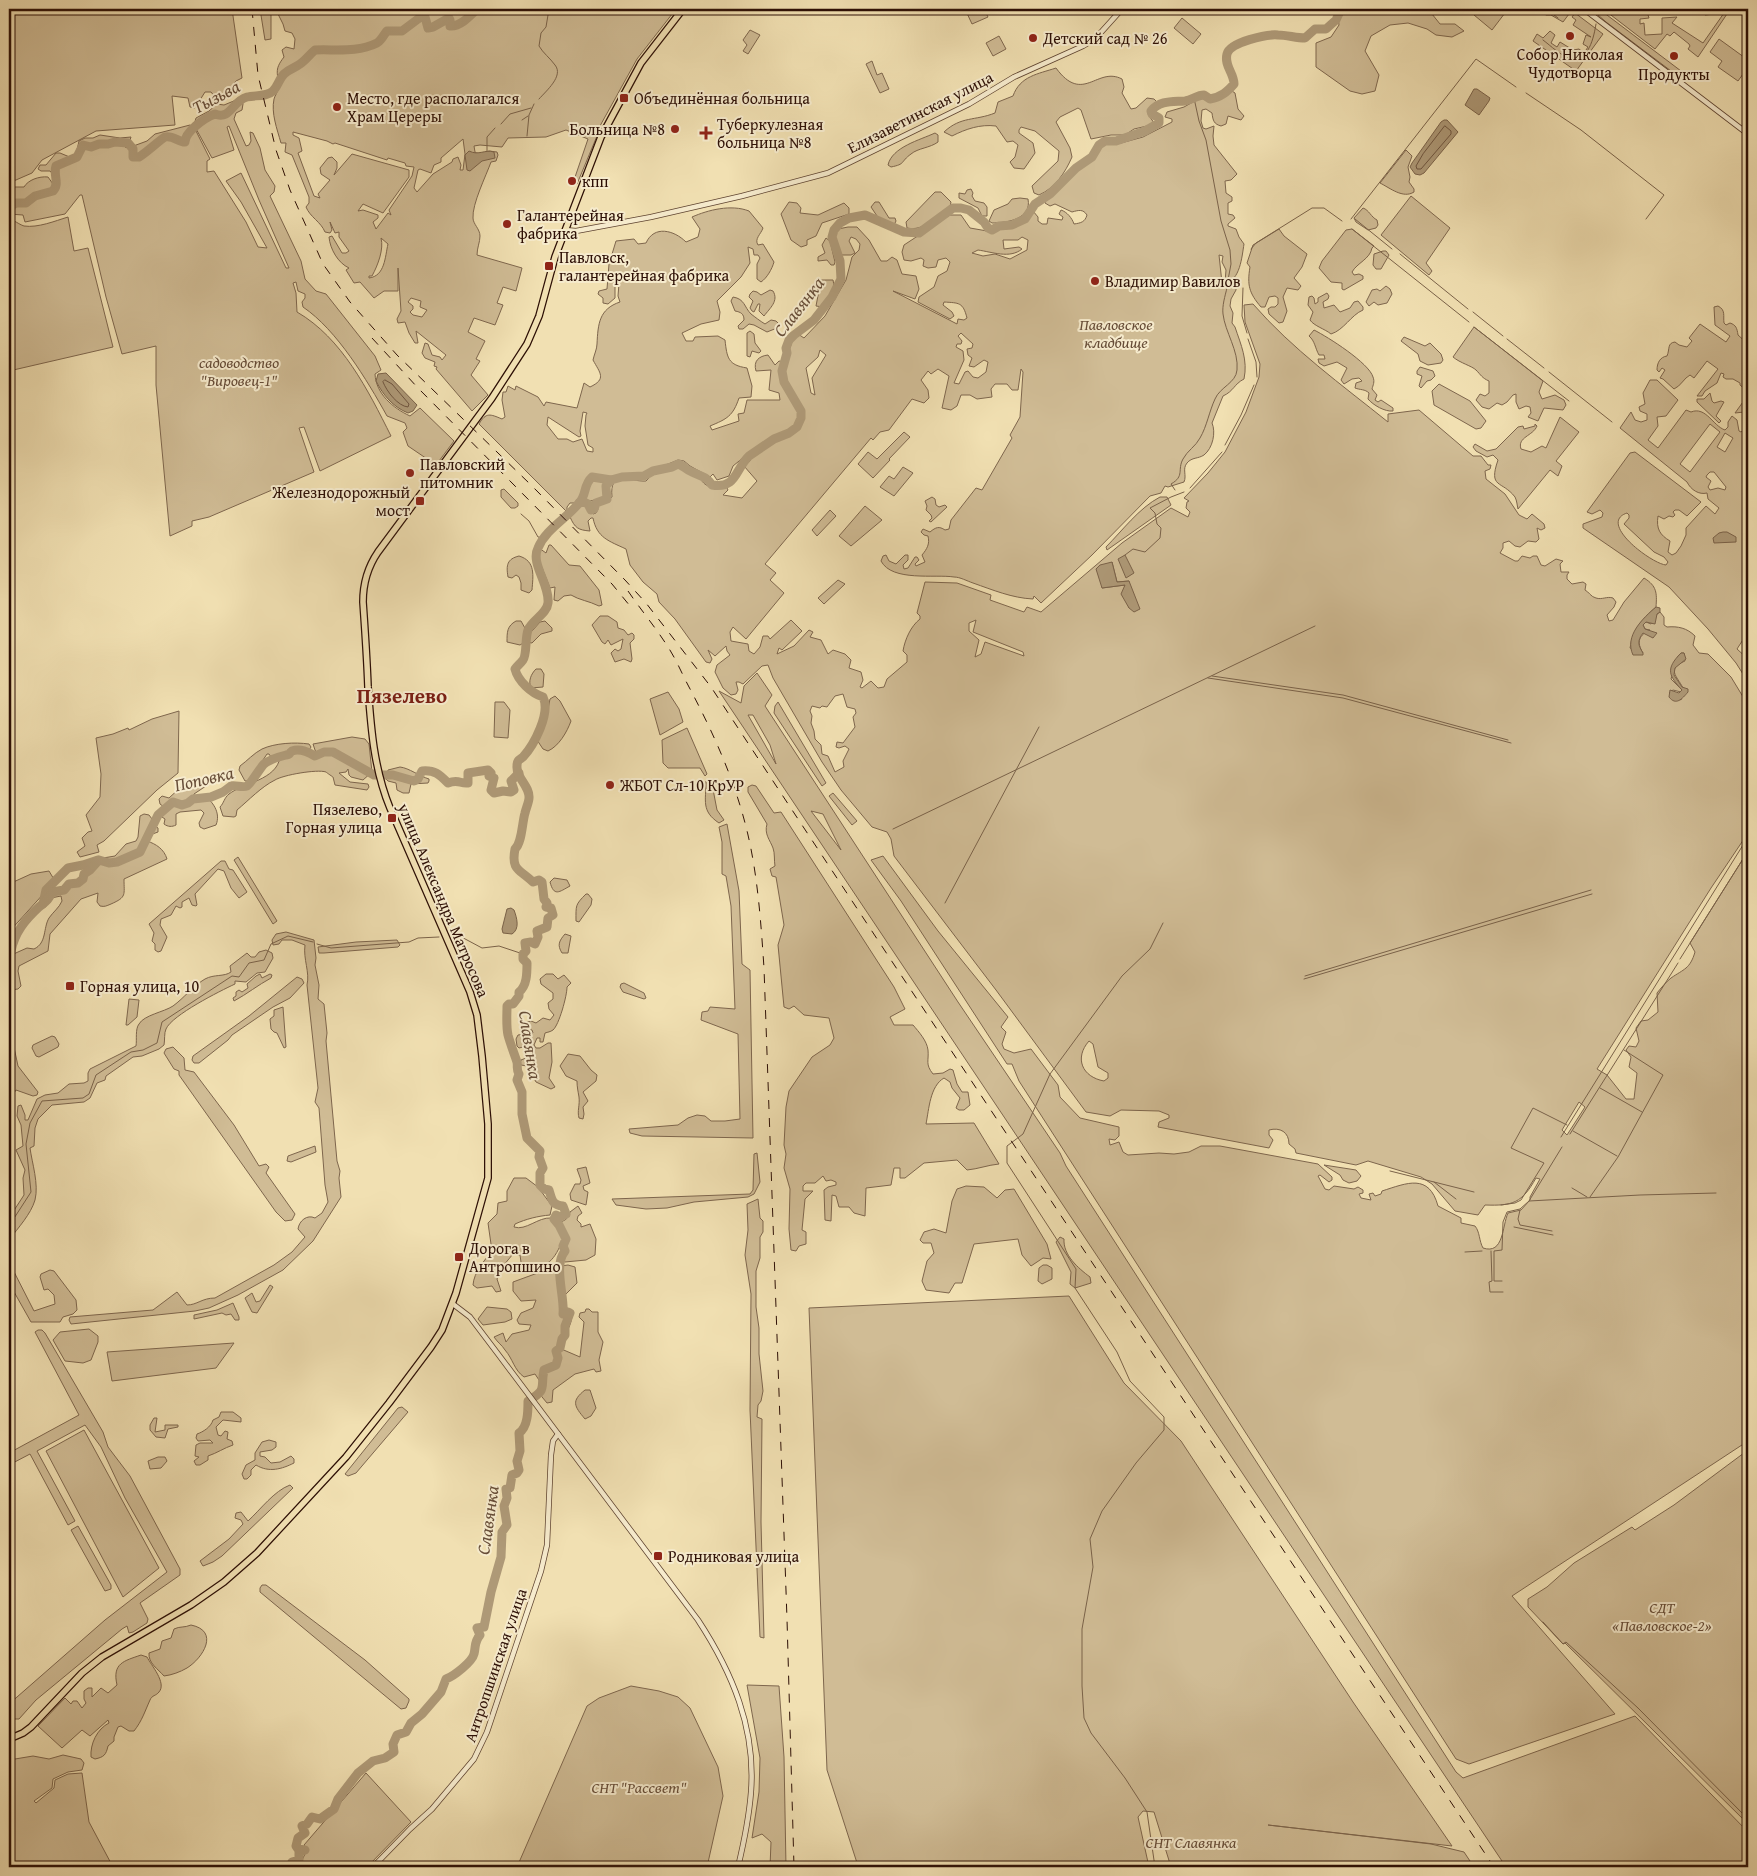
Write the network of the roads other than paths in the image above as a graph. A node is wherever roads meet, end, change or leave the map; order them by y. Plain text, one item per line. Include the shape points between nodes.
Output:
1 (683, 9) edge
2 (1122, 9) edge
3 (1584, 9) edge
4 (1748, 134) edge
5 (565, 230) junction
6 (452, 1304) junction
7 (558, 1434) junction
8 (9, 1740) edge
9 (373, 1867) edge
10 (738, 1867) edge

1 - 5 main road, улица Александра Матросова via 641,63 613,112
2 - 5 street, Елизаветинская улица via 1083,46 1020,74 969,104 828,173 651,217 576,231
3 - 4 street
5 - 6 main road, улица Александра Матросова via 527,344 497,392 378,552 367,570 363,586 372,736 381,782 477,1015 488,1124 488,1178
6 - 7 street via 470,1317
6 - 8 main road, улица Александра Матросова via 442,1330 389,1403 346,1457 257,1553 192,1605 102,1657 82,1673 31,1727
7 - 9 street, Антропшинская улица via 551,1454 547,1544 541,1571 487,1732 474,1759 452,1787
7 - 10 street via 698,1620 722,1657 732,1680 745,1723 751,1765 749,1815

